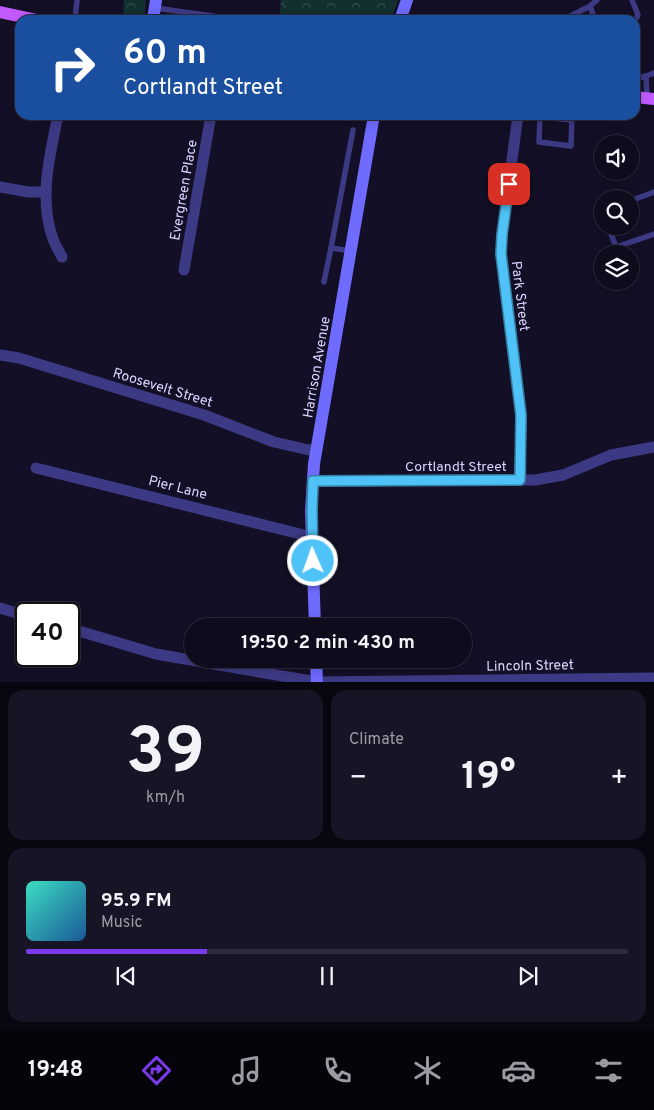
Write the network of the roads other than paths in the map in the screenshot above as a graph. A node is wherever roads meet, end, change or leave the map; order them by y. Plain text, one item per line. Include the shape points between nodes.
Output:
1 (77, 0) edge
2 (407, 0) edge
3 (597, 0) edge
4 (632, 0) edge
5 (590, 6) junction
6 (155, 9) edge
7 (0, 12) edge
8 (15, 15) edge
9 (75, 15) edge
10 (205, 15) edge
11 (402, 15) edge
12 (573, 15) edge
13 (593, 15) edge
14 (638, 15) edge
15 (654, 73) edge
16 (646, 76) junction
17 (640, 77) edge
18 (646, 98) edge
19 (57, 120) edge
20 (210, 120) edge
21 (373, 120) edge
22 (517, 120) edge
23 (540, 120) edge
24 (572, 120) edge
25 (353, 130) dead end
26 (0, 187) edge
27 (46, 192) junction
28 (654, 192) edge
29 (639, 198) edge
30 (654, 234) edge
31 (611, 235) edge
32 (330, 248) junction
33 (351, 252) junction
34 (62, 257) dead end
35 (184, 270) dead end
36 (324, 282) dead end
37 (0, 355) edge
38 (654, 446) edge
39 (317, 449) junction
40 (36, 468) dead end
41 (520, 480) junction
42 (313, 481) junction
43 (312, 537) junction
44 (0, 608) edge
45 (15, 613) edge
46 (315, 618) edge
47 (80, 631) edge
48 (316, 668) edge
49 (654, 678) edge
50 (317, 682) edge

1 - 9 lane
2 - 11 street
3 - 5 lane
4 - 14 lane
5 - 12 lane
5 - 13 lane
6 - 10 lane
7 - 8 main road
15 - 16 lane
16 - 17 lane
16 - 18 lane
19 - 27 street
20 - 35 street, Evergreen Place
21 - 33 street, Harrison Avenue
22 - 41 street, Park Street via 501,254 521,415
23 - 24 lane via 539,142 571,146
25 - 32 lane
26 - 27 street
27 - 34 street via 52,238
28 - 29 lane
30 - 31 lane via 616,247
32 - 33 lane
32 - 36 lane
33 - 39 street, Harrison Avenue
37 - 39 street, Roosevelt Street via 196,412 274,442
38 - 41 street, Cortlandt Street via 610,455 550,478
39 - 42 street, Harrison Avenue
40 - 43 street, Pier Lane
41 - 42 street, Cortlandt Street
42 - 43 street, Harrison Avenue
43 - 46 street, Harrison Avenue
44 - 45 street
47 - 50 street via 156,654
48 - 50 street
49 - 50 street, Lincoln Street

